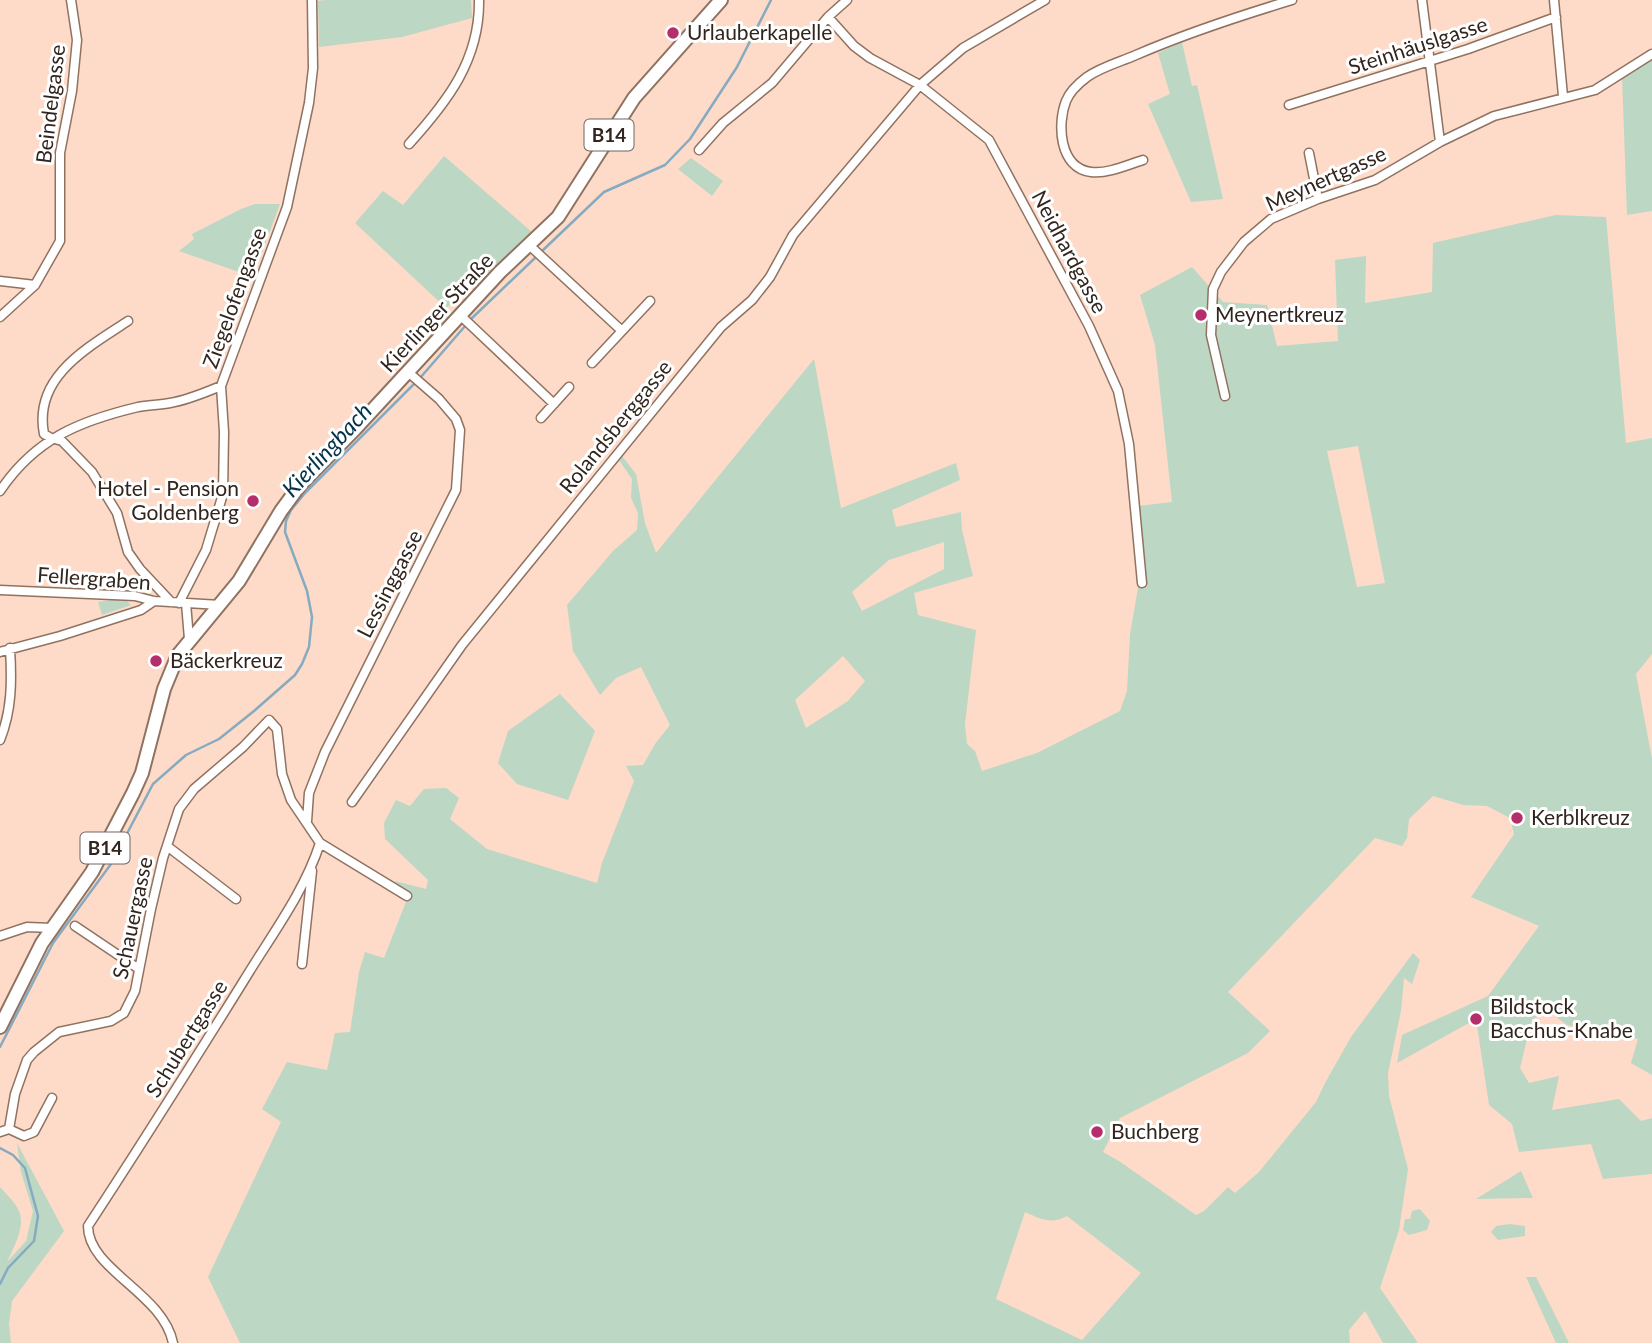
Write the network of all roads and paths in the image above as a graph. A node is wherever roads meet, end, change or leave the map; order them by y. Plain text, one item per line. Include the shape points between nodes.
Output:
1 (71, 0) edge
2 (312, 0) edge
3 (480, 0) edge
4 (721, 0) edge
5 (847, 0) edge
6 (1045, 0) edge
7 (1292, 0) edge
8 (1422, 0) edge
9 (1554, 0) edge
10 (828, 17) junction
11 (1556, 17) junction
12 (1652, 54) edge
13 (1430, 61) junction
14 (919, 85) junction
15 (1563, 96) junction
16 (1289, 105) dead end
17 (1440, 142) junction
18 (409, 144) dead end
19 (699, 150) dead end
20 (1309, 153) dead end
21 (1143, 160) dead end
22 (1318, 199) junction
23 (531, 247) junction
24 (0, 281) edge
25 (35, 285) junction
26 (650, 301) dead end
27 (0, 317) edge
28 (464, 320) junction
29 (128, 321) dead end
30 (621, 330) junction
31 (592, 363) dead end
32 (414, 377) junction
33 (221, 386) junction
34 (569, 387) dead end
35 (1226, 396) dead end
36 (554, 404) junction
37 (541, 418) dead end
38 (51, 438) junction
39 (0, 491) edge
40 (1142, 583) dead end
41 (0, 590) edge
42 (154, 601) junction
43 (178, 603) junction
44 (219, 604) junction
45 (189, 639) junction
46 (10, 649) junction
47 (0, 652) edge
48 (0, 740) edge
49 (352, 802) dead end
50 (307, 821) junction
51 (320, 843) junction
52 (167, 846) junction
53 (312, 868) junction
54 (407, 896) dead end
55 (236, 899) dead end
56 (75, 926) dead end
57 (52, 928) junction
58 (0, 936) edge
59 (302, 964) dead end
60 (139, 969) junction
61 (0, 1027) edge
62 (52, 1098) dead end
63 (5, 1130) edge
64 (173, 1343) edge

1 - 25 street, Beindelgasse via 77,40 60,153 60,241
2 - 33 street, Ziegelofengasse via 313,68 287,207
3 - 18 street via 480,25 467,63 442,108
4 - 23 main road, Kierlinger Straße / B14 via 634,98 558,217
5 - 10 street
6 - 14 street, Rolandsberggasse via 963,48
7 - 21 street via 1188,33 1090,75 1076,87 1067,100 1060,130 1072,160 1093,172
8 - 13 street
9 - 11 street
10 - 14 street, Neidhardgasse via 870,58
10 - 19 street via 772,83 723,123
11 - 13 street, Steinhäuslgasse
11 - 15 street
12 - 15 street, Meynertgasse via 1595,90
13 - 16 street, Steinhäuslgasse
13 - 17 street
14 - 40 street, Neidhardgasse via 989,140 1089,326 1118,391 1129,444
14 - 49 street, Rolandsberggasse via 793,235 752,300 721,327 462,645
15 - 17 street, Meynertgasse via 1494,116
17 - 22 street, Meynertgasse via 1375,180
20 - 22 street
22 - 35 street, Meynertgasse via 1271,219 1244,242 1213,289 1211,335
23 - 28 main road, Kierlinger Straße / B14 via 500,272
23 - 30 street
24 - 25 street
25 - 27 street, Beindelgasse
26 - 30 street
28 - 32 main road, Kierlinger Straße / B14
28 - 36 street
29 - 38 street via 74,359 52,381 41,421 44,434
30 - 31 street
32 - 44 main road, Kierlinger Straße / B14 via 300,485
32 - 50 street, Lessinggasse via 456,419 460,430 456,490 325,752 309,793
33 - 38 street via 196,397 108,415
33 - 43 street, Ziegelofengasse via 223,495 206,551
34 - 36 street
36 - 37 street
38 - 39 street
38 - 43 street via 62,441 92,472 117,513 128,552 139,569
41 - 42 street, Fellergraben via 135,596
42 - 43 street, Fellergraben
42 - 46 street via 141,610
43 - 44 street, Fellergraben
43 - 45 street
44 - 45 main road, Kierlinger Straße / B14
45 - 57 main road, Kierlinger Straße / B14 via 164,689 133,793 92,872
46 - 47 street
46 - 48 street via 12,685
50 - 51 street
50 - 52 street, Schauergasse via 282,775 277,729 269,720 185,800
51 - 53 street, Schubertgasse
51 - 54 street
52 - 55 street, Schauergasse
52 - 60 street, Schauergasse
53 - 59 street, Schubertgasse
53 - 64 street, Schubertgasse via 88,1226 94,1251 157,1311
56 - 60 street
57 - 58 street via 27,927
57 - 61 main road, Kierlinger Straße / B14
60 - 63 street, Schauergasse via 132,1000 122,1016 59,1032 30,1056
62 - 63 street via 34,1132 24,1136

